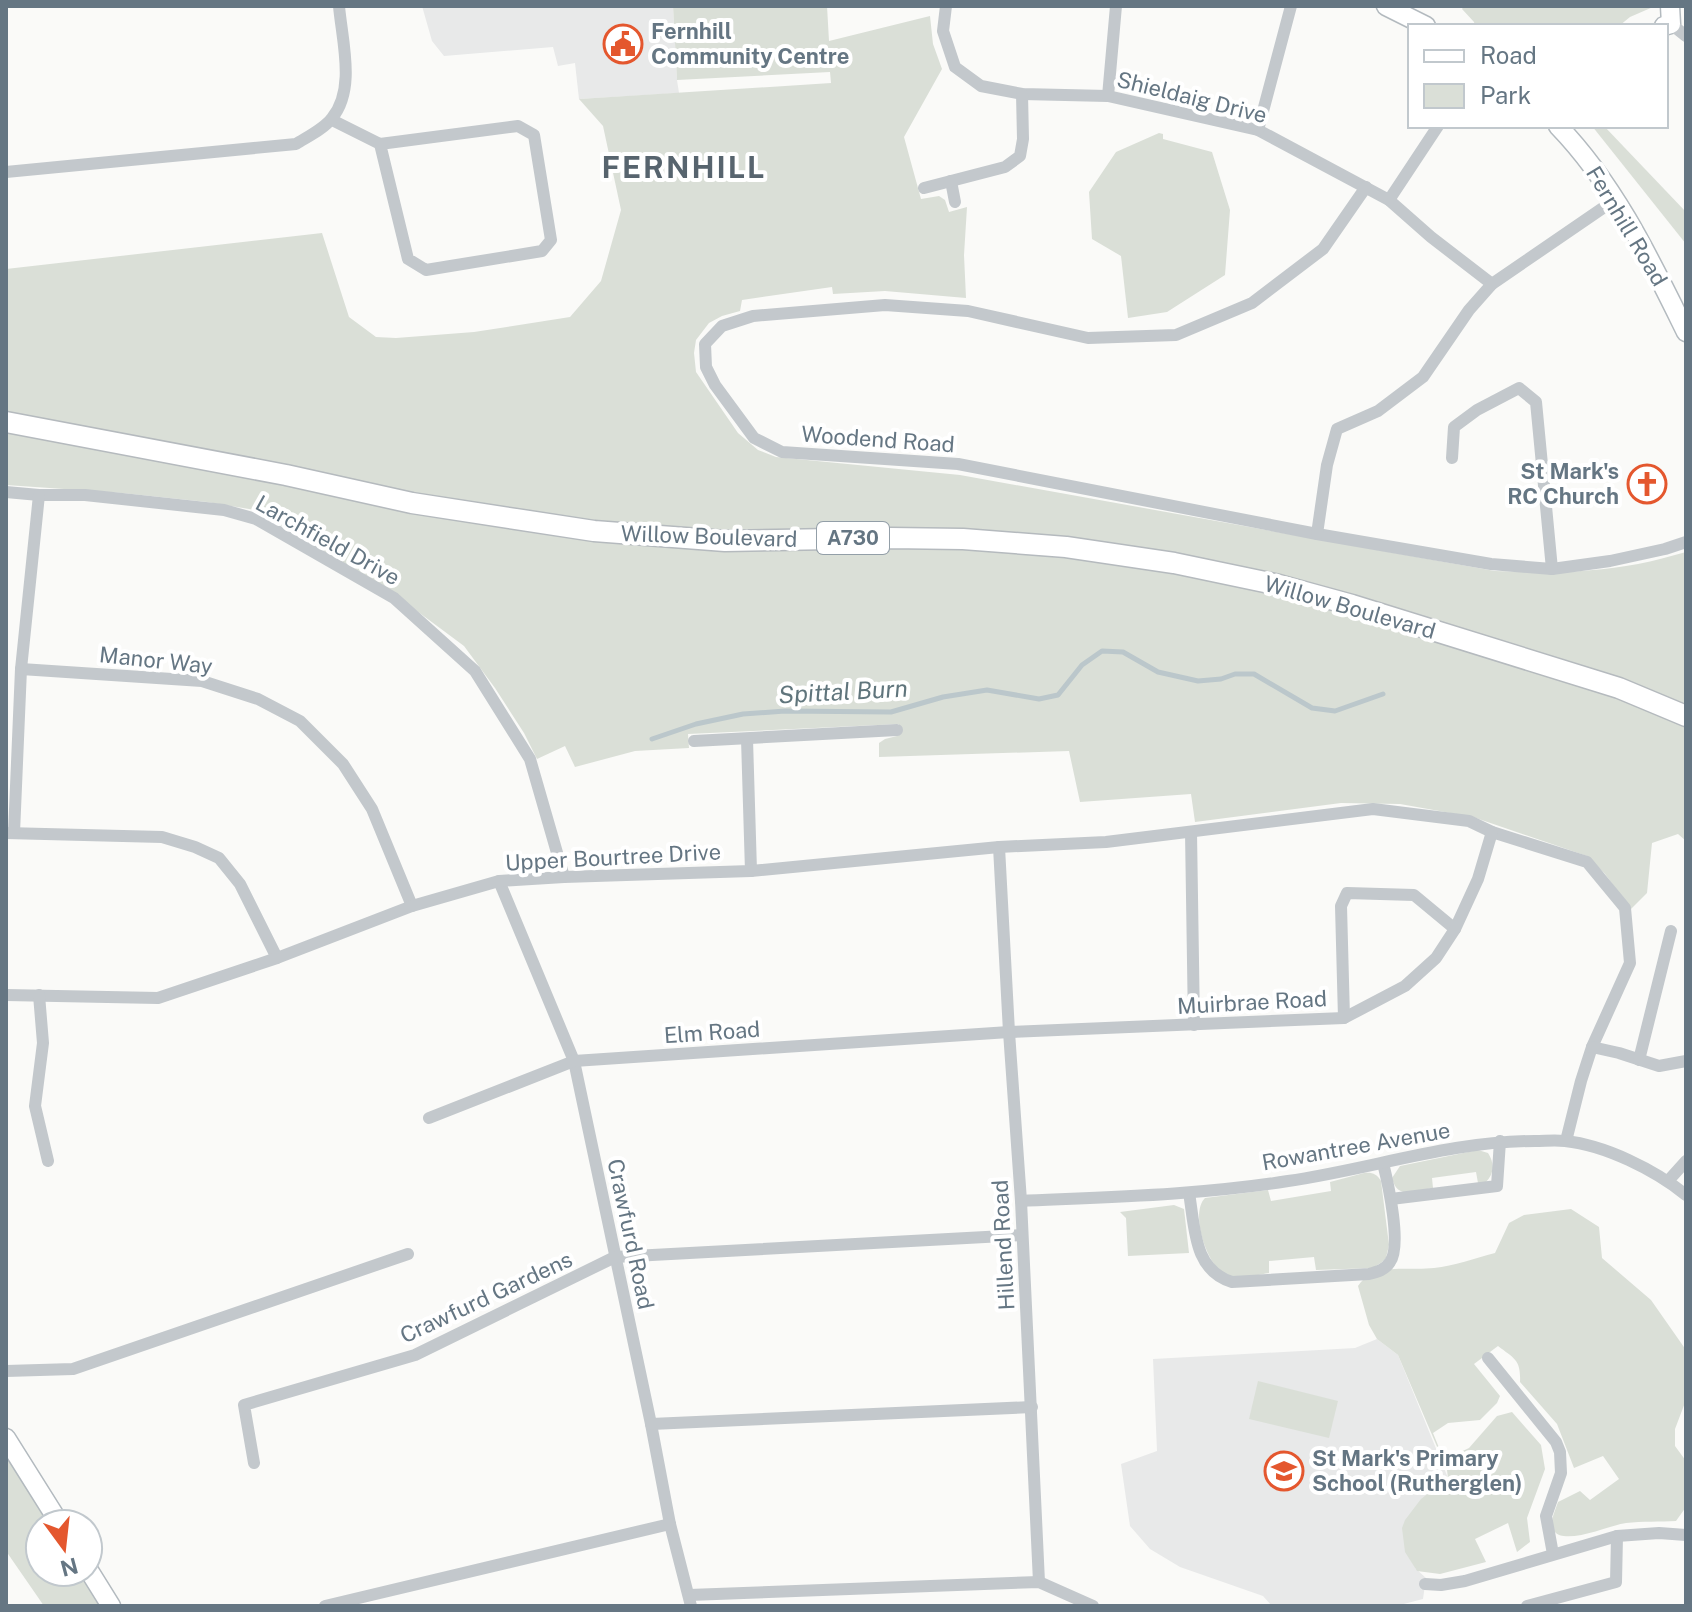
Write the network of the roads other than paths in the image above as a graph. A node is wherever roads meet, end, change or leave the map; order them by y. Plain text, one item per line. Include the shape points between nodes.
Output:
1 (339, 6) edge
2 (946, 6) edge
3 (1116, 6) edge
4 (1291, 6) edge
5 (1386, 6) edge
6 (1668, 19) edge
7 (1422, 24) edge
8 (1686, 36) edge
9 (1022, 94) junction
10 (1108, 96) junction
11 (332, 120) junction
12 (1437, 128) edge
13 (1560, 128) edge
14 (1258, 130) junction
15 (380, 144) junction
16 (6, 172) edge
17 (951, 181) junction
18 (1366, 187) junction
19 (924, 188) dead end
20 (1616, 199) junction
21 (1389, 200) junction
22 (955, 202) dead end
23 (1492, 284) junction
24 (1686, 332) edge
25 (6, 422) edge
26 (1452, 458) dead end
27 (6, 492) edge
28 (39, 495) junction
29 (1317, 534) junction
30 (1686, 542) edge
31 (1552, 569) junction
32 (21, 669) junction
33 (1686, 716) edge
34 (897, 730) dead end
35 (747, 739) junction
36 (694, 741) dead end
37 (1191, 832) junction
38 (1492, 832) junction
39 (10, 833) edge
40 (999, 847) junction
41 (751, 871) junction
42 (564, 877) junction
43 (499, 881) junction
44 (412, 906) junction
45 (1455, 929) junction
46 (1671, 931) dead end
47 (277, 958) junction
48 (6, 995) edge
49 (39, 995) junction
50 (1344, 1018) junction
51 (1194, 1025) junction
52 (1009, 1032) junction
53 (1592, 1047) junction
54 (1639, 1060) junction
55 (574, 1061) junction
56 (1686, 1061) edge
57 (429, 1118) dead end
58 (1500, 1141) junction
59 (1566, 1141) junction
60 (48, 1161) dead end
61 (1686, 1161) edge
62 (1383, 1163) junction
63 (1668, 1181) junction
64 (1189, 1193) junction
65 (1686, 1195) edge
66 (1391, 1199) junction
67 (1021, 1201) junction
68 (1022, 1235) junction
69 (408, 1254) dead end
70 (615, 1257) junction
71 (1488, 1358) dead end
72 (6, 1371) edge
73 (1032, 1407) junction
74 (651, 1424) junction
75 (6, 1438) edge
76 (254, 1463) dead end
77 (50, 1508) edge
78 (670, 1524) junction
79 (1686, 1535) edge
80 (1617, 1536) junction
81 (1553, 1554) junction
82 (1039, 1582) junction
83 (1425, 1584) dead end
84 (100, 1588) edge
85 (690, 1601) edge
86 (111, 1606) edge
87 (325, 1606) edge
88 (1093, 1606) edge
89 (1527, 1606) edge

1 - 11 street via 347,81
2 - 9 street, Shieldaig Drive via 943,31 955,67 981,86
3 - 10 street
4 - 14 street
5 - 7 street
6 - 8 street
9 - 10 street, Shieldaig Drive
9 - 17 street via 1020,156 1005,167
10 - 14 street, Shieldaig Drive
11 - 15 street
11 - 16 street via 296,144
12 - 21 street
13 - 20 street, Fernhill Road
14 - 18 street, Shieldaig Drive
15 - 15 street via 518,126 534,135 551,240 542,251 426,270 408,259
17 - 19 street
17 - 22 street
18 - 21 street, Shieldaig Drive
18 - 29 street, Woodend Road via 1323,249 1252,303 1176,335 1088,338 968,311 885,305 753,316 722,326 705,344 706,367 715,385 754,438 782,452 958,464
20 - 23 street
20 - 24 street, Fernhill Road
21 - 23 street, Shieldaig Drive
23 - 29 street via 1423,377 1378,411 1337,429
25 - 33 main road, Willow Boulevard / A730 via 412,503 594,531 725,541 963,539 1174,563 1352,605 1619,688
26 - 31 street via 1454,427 1477,410 1519,388 1536,402
27 - 28 street, Larchfield Drive
28 - 32 street
28 - 42 street, Larchfield Drive via 224,510 256,519 394,598 475,671 527,754
29 - 31 street, Woodend Road via 1491,564
30 - 31 street, Woodend Road
32 - 39 street
32 - 44 street, Manor Way via 202,681 258,699 300,721 343,764 372,809
34 - 35 street
35 - 36 street
35 - 41 street
37 - 38 street, Upper Bourtree Drive via 1373,809 1469,821
37 - 40 street, Upper Bourtree Drive
37 - 51 street
38 - 45 street, Muirbrae Road
38 - 53 street, Upper Bourtree Drive via 1587,862 1625,908 1630,963
39 - 47 street via 162,837 219,858 240,884
40 - 41 street, Upper Bourtree Drive
40 - 52 street, Hillend Road
41 - 42 street, Upper Bourtree Drive
42 - 43 street, Upper Bourtree Drive
43 - 44 street, Upper Bourtree Drive
43 - 55 street, Crawfurd Road
44 - 47 street, Upper Bourtree Drive
45 - 50 street, Muirbrae Road via 1436,958 1405,986
45 - 50 street via 1414,895 1347,893 1341,906
46 - 54 street
47 - 49 street, Upper Bourtree Drive via 158,998
48 - 49 street, Upper Bourtree Drive
49 - 60 street via 43,1043 35,1106
50 - 51 street, Muirbrae Road
51 - 52 street, Muirbrae Road
52 - 55 street, Elm Road
52 - 67 street, Hillend Road
53 - 54 street
53 - 59 street, Upper Bourtree Drive
54 - 56 street via 1659,1066
55 - 57 street, Elm Road
55 - 70 street, Crawfurd Road
58 - 59 street, Rowantree Avenue
58 - 62 street, Rowantree Avenue
58 - 66 street via 1497,1186
59 - 63 street, Rowantree Avenue via 1616,1154
61 - 63 street
62 - 64 street, Rowantree Avenue
62 - 66 street
63 - 65 street, Rowantree Avenue
64 - 66 street via 1202,1258 1213,1272 1232,1282 1383,1270 1393,1258
64 - 67 street, Rowantree Avenue
67 - 68 street, Hillend Road
68 - 70 street
68 - 73 street, Hillend Road
69 - 72 street via 73,1369
70 - 74 street, Crawfurd Road
70 - 76 street, Crawfurd Gardens via 415,1355 244,1405
71 - 81 street via 1560,1452 1561,1473 1546,1516
73 - 74 street
73 - 82 street, Hillend Road
74 - 78 street, Crawfurd Road
75 - 77 street
78 - 85 street, Crawfurd Road
78 - 87 street
79 - 80 street
80 - 81 street
80 - 89 street via 1616,1582
81 - 83 street via 1465,1581
82 - 85 street
82 - 88 street
84 - 86 street

